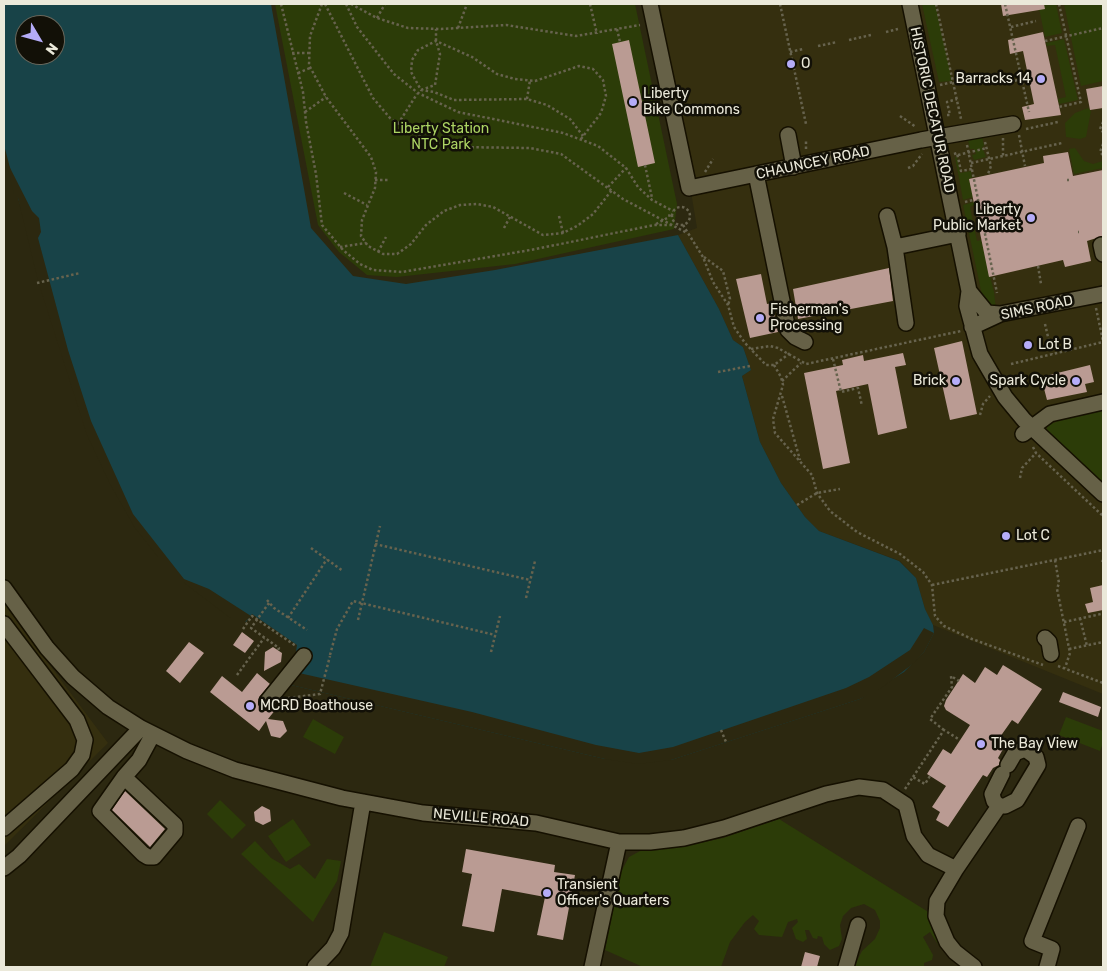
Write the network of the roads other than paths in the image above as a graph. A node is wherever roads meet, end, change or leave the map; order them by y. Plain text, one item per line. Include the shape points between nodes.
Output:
1 (650, 4) edge
2 (910, 4) edge
3 (1011, 130) road end
4 (788, 135) dead end
5 (938, 138) junction
6 (794, 166) junction
7 (756, 174) junction
8 (887, 216) dead end
9 (958, 234) junction
10 (895, 247) junction
11 (969, 291) junction
12 (1099, 298) edge
13 (1000, 314) junction
14 (906, 323) dead end
15 (967, 329) junction
16 (805, 342) dead end
17 (1103, 402) edge
18 (1027, 431) junction
19 (1103, 494) edge
20 (4, 588) edge
21 (4, 624) edge
22 (1045, 638) dead end
23 (300, 654) road end
24 (1051, 654) dead end
25 (267, 702) dead end
26 (147, 731) junction
27 (124, 777) junction
28 (363, 802) junction
29 (999, 806) junction
30 (1078, 826) dead end
31 (4, 828) edge
32 (619, 842) junction
33 (4, 868) edge
34 (956, 869) junction
35 (858, 925) dead end
36 (967, 965) edge
37 (315, 967) edge
38 (592, 967) edge
39 (846, 967) edge
40 (1047, 967) edge

1 - 7 street, CHAUNCEY ROAD via 689,188
2 - 5 street, HISTORIC DECATUR ROAD
3 - 5 street, CHAUNCEY ROAD via 986,129
4 - 6 street
5 - 6 street, CHAUNCEY ROAD
5 - 9 street, HISTORIC DECATUR ROAD
6 - 7 street, CHAUNCEY ROAD
7 - 16 street via 788,330
8 - 10 street
9 - 10 street
9 - 11 street, HISTORIC DECATUR ROAD
10 - 14 street
11 - 13 street via 987,313
11 - 15 street, HISTORIC DECATUR ROAD
12 - 13 street, SIMS ROAD
13 - 15 street, SIMS ROAD
15 - 18 street, HISTORIC DECATUR ROAD
17 - 18 street via 1050,414
18 - 19 street, HISTORIC DECATUR ROAD
20 - 26 street, NEVILLE ROAD via 47,648 73,677 108,706
21 - 31 street via 77,720 85,740 82,755 72,769
22 - 24 street
23 - 25 street
26 - 27 street via 138,760
26 - 28 street, NEVILLE ROAD via 235,770
26 - 33 street
27 - 27 street via 175,825 175,832 154,857 143,854 100,811
28 - 32 street, NEVILLE ROAD via 423,812 536,823
28 - 37 street via 341,933 333,948
29 - 29 street via 992,794 1016,753 1025,749 1036,757 1038,765 1017,800
29 - 34 street
30 - 40 street via 1032,941 1052,949
32 - 34 street, NEVILLE ROAD via 650,842 704,833 826,794 850,788 877,788 899,799 908,809 918,842 928,855
32 - 38 street
34 - 36 street via 935,907 936,916 947,942
35 - 39 street

